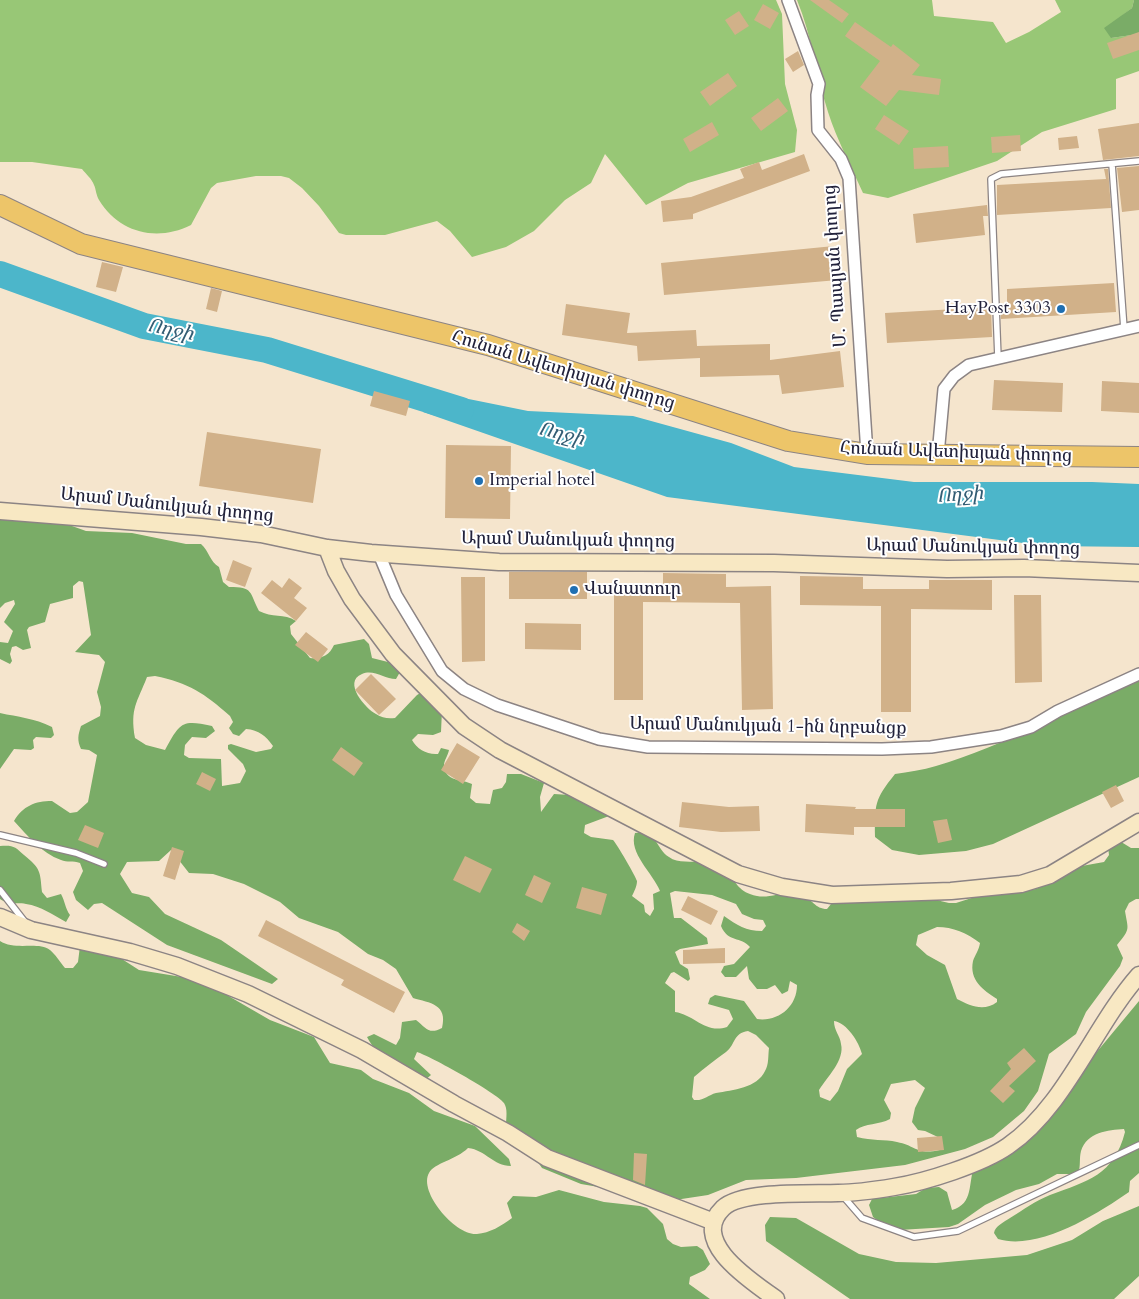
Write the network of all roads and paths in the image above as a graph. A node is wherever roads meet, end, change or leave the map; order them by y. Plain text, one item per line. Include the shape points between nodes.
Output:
1 (788, 0) edge
2 (1139, 161) edge
3 (1112, 164) junction
4 (0, 205) edge
5 (1139, 326) edge
6 (1124, 329) junction
7 (998, 358) junction
8 (867, 454) junction
9 (938, 455) junction
10 (1139, 457) edge
11 (0, 511) edge
12 (327, 548) junction
13 (379, 554) junction
14 (1139, 573) edge
15 (1139, 674) edge
16 (1139, 822) edge
17 (0, 836) edge
18 (104, 864) dead end
19 (0, 890) edge
20 (0, 916) edge
21 (30, 930) junction
22 (1139, 975) edge
23 (1139, 1145) edge
24 (840, 1193) junction
25 (714, 1222) junction
26 (776, 1299) edge

1 - 8 street, Մ․ Պապյան փողոց via 819,84 818,130 841,159 849,178
2 - 3 lane
3 - 6 lane
3 - 7 lane via 1001,174 991,179
4 - 8 highway, Հունան Ավետիսյան փողոց via 80,244 488,345 788,441
5 - 6 street
6 - 7 street
7 - 9 street via 969,365 944,389
8 - 9 highway, Հունան Ավետիսյան փողոց
9 - 10 highway, Հունան Ավետիսյան փողոց
11 - 12 street, Արամ Մանուկյան փողոց via 201,527 261,534
12 - 13 street, Արամ Մանուկյան փողոց
12 - 16 street via 336,571 376,632 393,654 464,726 500,750 738,874 832,895 951,891 1021,884 1050,875
13 - 14 street, Արամ Մանուկյան փողոց via 500,562 774,563
13 - 15 street, Արամ Մանուկյան 1-ին նրբանցք via 396,595 442,671 464,689 497,705 599,740 648,747 882,749 931,746 1001,736 1031,727
17 - 18 lane via 76,853
19 - 21 lane
20 - 21 street
21 - 25 street via 130,952 177,966 248,994 362,1050 547,1158
22 - 24 street via 1121,995 1040,1117 1008,1146 930,1177 896,1186
23 - 24 lane via 958,1231 914,1238 862,1218
24 - 25 street via 759,1195 733,1202 723,1208
25 - 26 street via 716,1246 724,1257

